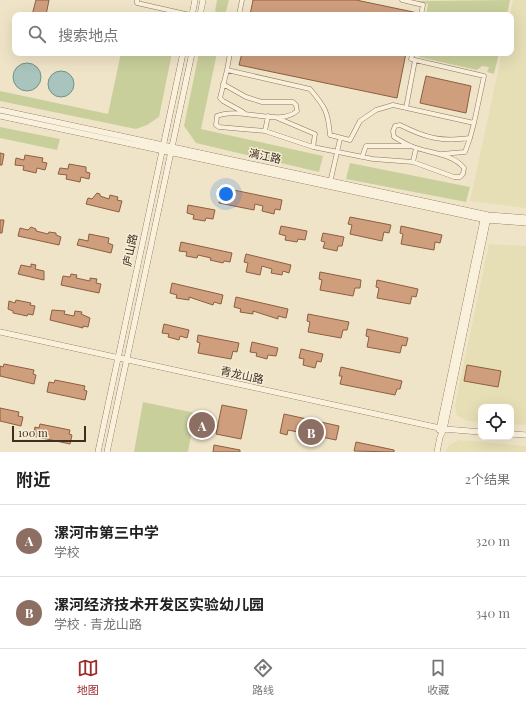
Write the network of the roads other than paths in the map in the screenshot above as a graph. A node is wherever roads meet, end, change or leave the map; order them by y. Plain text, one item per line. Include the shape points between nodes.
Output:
1 (137, 0) edge
2 (195, 0) edge
3 (203, 0) edge
4 (242, 0) edge
5 (402, 0) edge
6 (178, 12) edge
7 (192, 12) edge
8 (201, 12) edge
9 (240, 12) edge
10 (422, 12) edge
11 (182, 56) edge
12 (191, 56) edge
13 (229, 56) edge
14 (412, 56) edge
15 (415, 60) junction
16 (227, 70) junction
17 (223, 84) junction
18 (232, 106) junction
19 (406, 108) junction
20 (0, 110) edge
21 (230, 112) junction
22 (245, 113) junction
23 (290, 115) junction
24 (0, 116) edge
25 (268, 116) junction
26 (275, 117) junction
27 (288, 122) junction
28 (474, 123) junction
29 (265, 131) junction
30 (396, 138) junction
31 (470, 138) junction
32 (340, 139) junction
33 (164, 144) junction
34 (394, 145) junction
35 (172, 146) junction
36 (313, 147) junction
37 (413, 147) junction
38 (162, 151) junction
39 (337, 152) junction
40 (171, 153) junction
41 (438, 154) junction
42 (455, 154) junction
43 (362, 157) junction
44 (453, 160) junction
45 (413, 162) junction
46 (331, 181) junction
47 (329, 187) junction
48 (486, 217) junction
49 (526, 218) edge
50 (526, 223) edge
51 (0, 332) edge
52 (117, 357) junction
53 (127, 360) junction
54 (442, 429) junction
55 (478, 432) edge
56 (514, 434) edge
57 (526, 435) edge
58 (98, 452) edge
59 (107, 452) edge
60 (437, 452) edge

1 - 6 street via 137,3
2 - 7 street
3 - 8 street
4 - 9 street
5 - 10 street via 423,5
11 - 33 street, 庐山路
12 - 35 street, 庐山路
13 - 16 street
14 - 15 street via 412,59
15 - 19 street
15 - 28 street via 484,76
16 - 17 street
16 - 32 street via 310,88 329,117 330,135
17 - 18 street via 220,98
17 - 23 street via 246,97 262,102 293,102 297,111
18 - 21 street
18 - 22 street
19 - 28 street
19 - 32 street via 393,105 376,110 360,121 350,140
20 - 33 street, 漓江路
21 - 22 street
21 - 29 street via 217,116 216,125
22 - 25 street
23 - 26 street
23 - 27 street
24 - 38 street, 漓江路
25 - 26 street
25 - 29 street
26 - 27 street
27 - 36 street via 314,134
28 - 31 street
29 - 36 street
30 - 31 street via 393,131 395,126 400,125 429,138
30 - 34 street
30 - 37 street
31 - 42 street via 467,151
32 - 39 street
33 - 35 street, 漓江路
33 - 38 street, 庐山路
34 - 37 street
34 - 43 street via 366,146
35 - 40 street, 庐山路
35 - 46 street, 漓江路
36 - 39 street
37 - 41 street
37 - 45 street
38 - 40 street, 漓江路
38 - 52 street, 庐山路
39 - 43 street
39 - 46 street
40 - 47 street, 漓江路
40 - 53 street, 庐山路
41 - 42 street
41 - 44 street
42 - 44 street
43 - 45 street
44 - 45 street via 464,168 460,177
46 - 47 street
46 - 48 street, 漓江路
47 - 48 street, 漓江路
48 - 49 street, 漓江路
48 - 50 street, 漓江路
48 - 54 street
51 - 52 street, 青龙山路
52 - 53 street, 青龙山路
52 - 58 street, 庐山路
53 - 54 street, 青龙山路
53 - 59 street, 庐山路
54 - 55 street, 青龙山路
54 - 60 street
56 - 57 street

